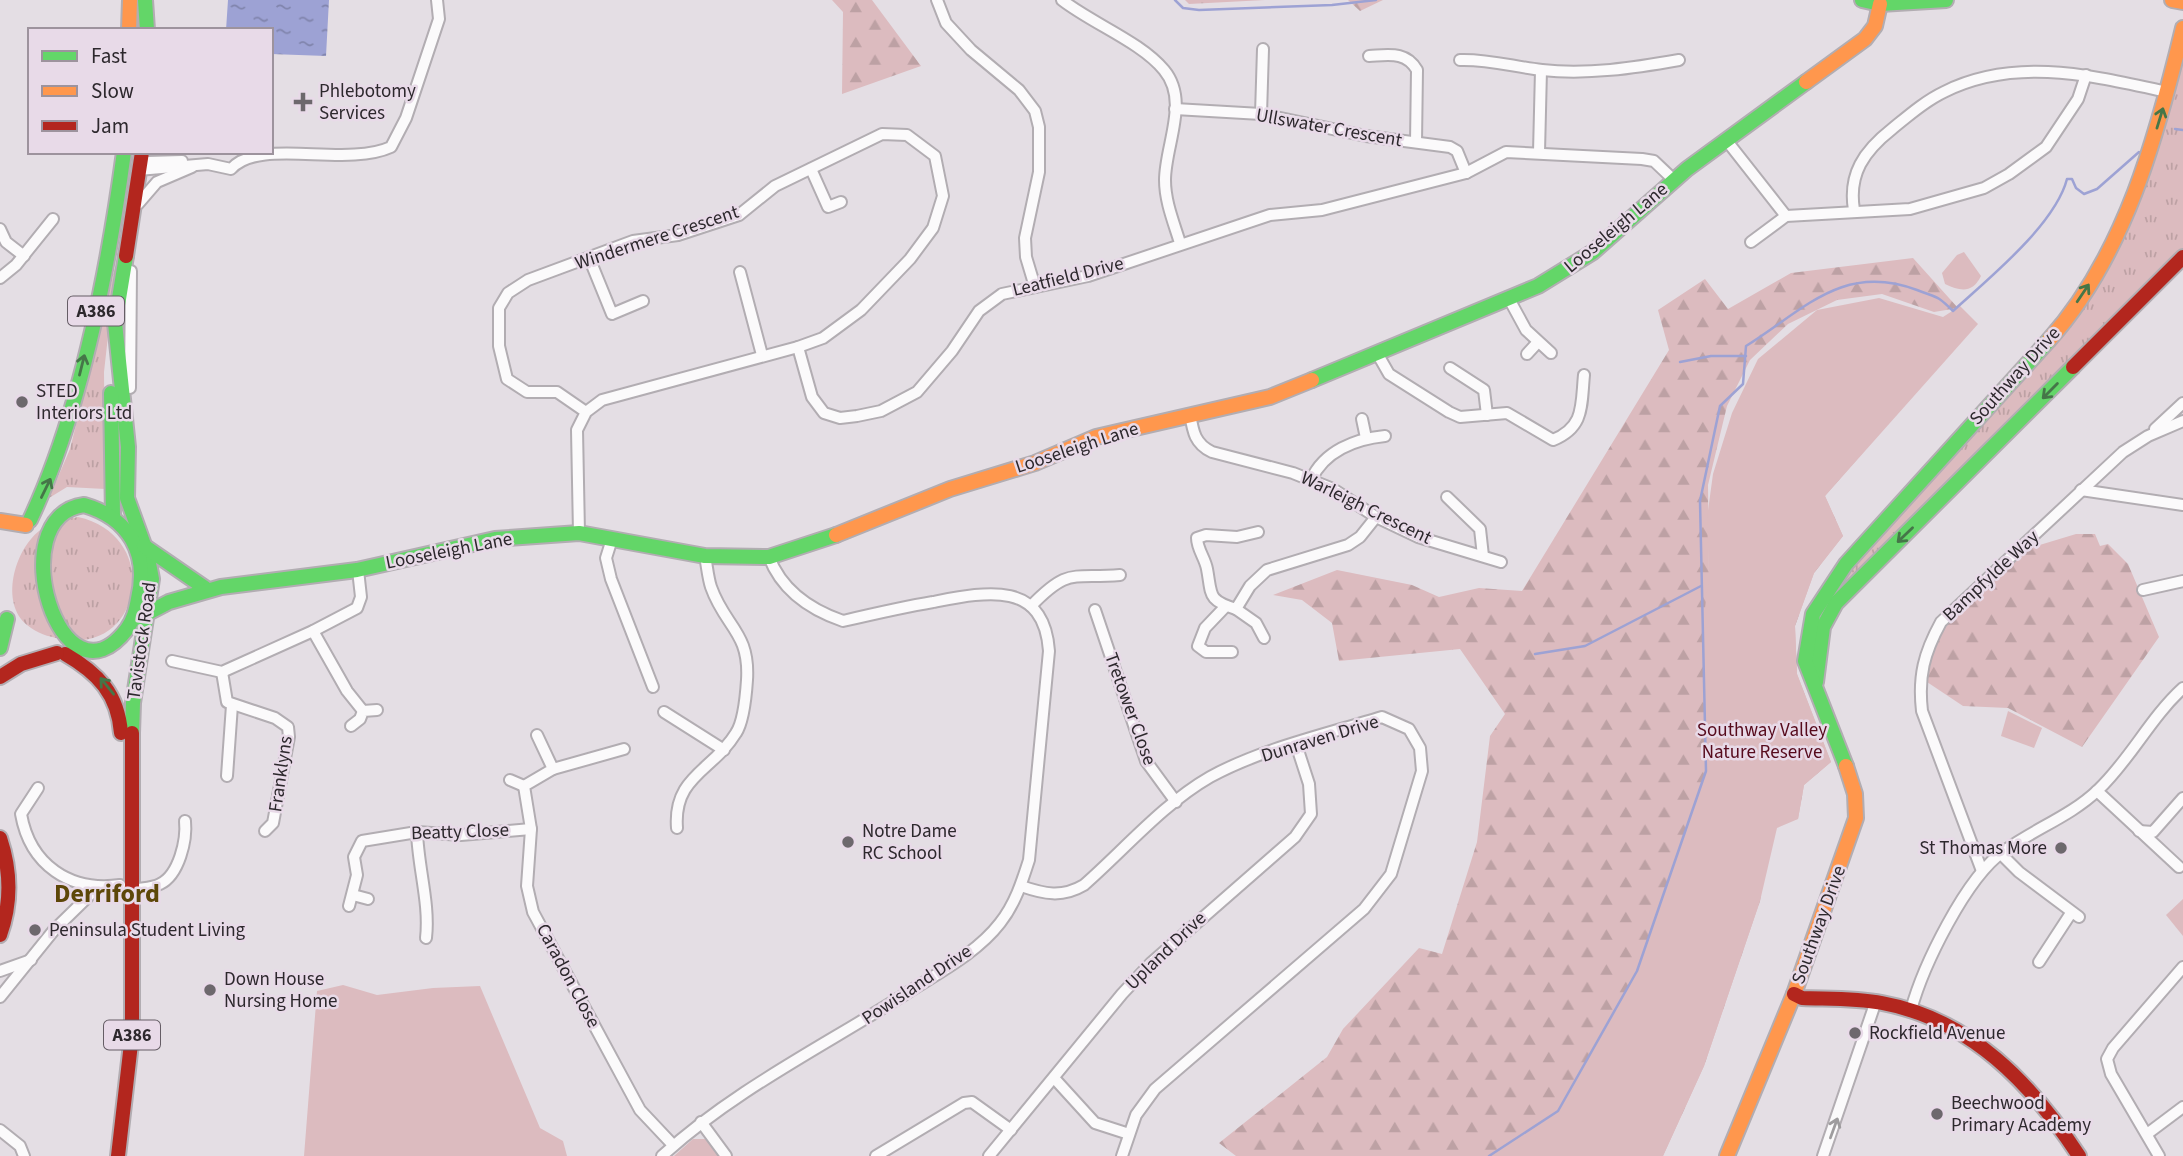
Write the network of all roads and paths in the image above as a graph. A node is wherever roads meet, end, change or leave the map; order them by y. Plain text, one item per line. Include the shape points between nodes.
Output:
1 (130, 0) edge
2 (145, 0) edge
3 (437, 0) edge
4 (937, 0) edge
5 (1062, 0) edge
6 (1862, 0) edge
7 (1947, 0) edge
8 (2172, 0) edge
9 (2183, 2) edge
10 (1880, 4) junction
11 (129, 28) edge
12 (147, 28) edge
13 (2183, 28) edge
14 (1263, 49) dead end
15 (1369, 56) dead end
16 (1460, 60) dead end
17 (1679, 60) dead end
18 (1541, 70) junction
19 (2086, 75) junction
20 (2168, 92) junction
21 (1175, 108) junction
22 (1261, 114) junction
23 (1727, 141) junction
24 (1416, 142) junction
25 (1539, 152) junction
26 (142, 154) edge
27 (163, 156) edge
28 (124, 159) edge
29 (195, 165) junction
30 (811, 169) junction
31 (138, 170) junction
32 (1466, 173) junction
33 (1674, 180) junction
34 (841, 202) dead end
35 (828, 207) junction
36 (1854, 210) junction
37 (134, 212) junction
38 (816, 213) dead end
39 (1786, 216) junction
40 (53, 219) dead end
41 (0, 229) edge
42 (109, 240) junction
43 (1751, 242) dead end
44 (1180, 243) junction
45 (24, 256) junction
46 (2183, 257) edge
47 (590, 260) junction
48 (740, 272) dead end
49 (0, 278) edge
50 (1035, 287) junction
51 (744, 289) junction
52 (732, 292) dead end
53 (1508, 297) junction
54 (643, 301) dead end
55 (132, 324) junction
56 (1538, 342) junction
57 (117, 346) junction
58 (798, 347) junction
59 (1377, 353) junction
60 (1551, 353) dead end
61 (1527, 354) dead end
62 (762, 355) junction
63 (1450, 368) dead end
64 (1587, 382) dead end
65 (2182, 405) edge
66 (586, 412) junction
67 (1190, 414) junction
68 (1487, 415) junction
69 (1362, 419) dead end
70 (2183, 421) edge
71 (1385, 436) dead end
72 (2148, 436) junction
73 (1366, 438) junction
74 (128, 447) junction
75 (1311, 480) junction
76 (2081, 490) junction
77 (1447, 497) dead end
78 (2183, 505) edge
79 (113, 515) junction
80 (1376, 517) junction
81 (0, 521) edge
82 (25, 526) junction
83 (1258, 532) dead end
84 (579, 533) junction
85 (612, 539) junction
86 (140, 544) junction
87 (1202, 555) junction
88 (705, 556) junction
89 (1483, 556) junction
90 (769, 557) junction
91 (1190, 559) dead end
92 (1500, 562) dead end
93 (358, 570) junction
94 (1120, 575) dead end
95 (2183, 581) edge
96 (205, 588) junction
97 (2143, 590) dead end
98 (1031, 606) junction
99 (1231, 608) junction
100 (1095, 610) dead end
101 (148, 612) junction
102 (4, 613) edge
103 (132, 622) junction
104 (313, 631) junction
105 (1264, 638) dead end
106 (0, 648) edge
107 (1231, 652) dead end
108 (61, 654) junction
109 (172, 661) dead end
110 (222, 671) junction
111 (0, 677) edge
112 (653, 687) dead end
113 (2183, 688) edge
114 (1816, 690) junction
115 (232, 705) junction
116 (376, 710) dead end
117 (363, 711) junction
118 (664, 712) dead end
119 (351, 726) dead end
120 (537, 735) dead end
121 (1296, 744) junction
122 (624, 750) dead end
123 (724, 750) junction
124 (553, 769) junction
125 (227, 776) dead end
126 (510, 780) dead end
127 (524, 786) junction
128 (38, 788) dead end
129 (2097, 791) junction
130 (2183, 798) edge
131 (1176, 802) junction
132 (185, 821) dead end
133 (531, 829) junction
134 (265, 831) dead end
135 (677, 831) dead end
136 (2139, 831) junction
137 (417, 832) junction
138 (0, 838) edge
139 (2000, 853) junction
140 (2179, 867) dead end
141 (1982, 872) junction
142 (1021, 886) junction
143 (126, 887) junction
144 (96, 889) junction
145 (353, 895) junction
146 (368, 899) dead end
147 (349, 906) dead end
148 (0, 936) edge
149 (426, 938) dead end
150 (30, 960) junction
151 (2039, 962) dead end
152 (0, 971) edge
153 (2182, 971) edge
154 (1794, 994) junction
155 (0, 997) edge
156 (1876, 1001) junction
157 (1911, 1010) junction
158 (1054, 1078) junction
159 (2183, 1107) edge
160 (701, 1122) junction
161 (0, 1129) edge
162 (1011, 1130) junction
163 (1129, 1133) junction
164 (2147, 1134) junction
165 (673, 1146) junction
166 (24, 1156) edge
167 (118, 1156) edge
168 (662, 1156) edge
169 (726, 1156) edge
170 (876, 1156) edge
171 (989, 1156) edge
172 (1122, 1156) edge
173 (1727, 1156) edge
174 (1823, 1156) edge
175 (2079, 1156) edge
176 (2158, 1156) edge

1 - 11 main road
2 - 12 main road
3 - 29 street via 436,29 406,118 391,147 317,157 251,155 231,169
4 - 50 street via 946,23 1019,90 1035,111 1039,172 1026,238
5 - 21 street via 1141,48 1159,65 1176,89
6 - 10 main road
7 - 10 main road
8 - 9 main road
10 - 23 main road, Looseleigh Lane via 1875,26 1865,39
13 - 20 main road, Southway Drive
14 - 22 street
15 - 24 street via 1399,55 1412,61 1417,70
16 - 18 street via 1485,59
17 - 18 street via 1582,71
18 - 25 street
19 - 20 street
19 - 36 street via 2078,99 2046,147 2009,174 1984,188 1910,209
19 - 36 street via 2012,72 1941,93 1872,145 1858,166 1851,190
114 -> 20 main road, Southway Drive via 1805,661 1813,614 1831,584 2060,327 2085,292 2138,189
21 - 22 street, Ullswater Crescent
21 - 44 street via 1165,180 1167,204
22 - 24 street, Ullswater Crescent
23 - 33 main road, Looseleigh Lane
23 - 39 street
24 - 32 street, Ullswater Crescent via 1457,151
25 - 32 street, Leatfield Drive via 1506,152
25 - 33 street, Leatfield Drive via 1654,161
26 - 31 main road, Tavistock Road / A386
27 - 29 street
27 - 31 street
28 - 31 main road, A386
28 - 42 main road, A386
29 - 31 street
29 - 37 street via 157,182
30 - 35 street
30 - 47 street, Windermere Crescent via 775,186 739,215 678,235 633,242
30 - 58 street, Windermere Crescent via 882,134 907,135 934,156 943,196 933,228 902,268 861,310 823,338
31 - 37 main road, Tavistock Road / A386
31 - 42 main road, A386 via 128,179
32 - 44 street, Leatfield Drive via 1322,210 1270,215
33 - 53 main road, Looseleigh Lane via 1566,271
34 - 35 street
35 - 38 street
36 - 39 street
37 - 55 street, Tavistock Road
37 - 57 main road, Tavistock Road / A386 via 115,323
39 - 43 street
40 - 45 street
41 - 45 street via 6,242
82 -> 42 main road, A386 via 54,470
44 - 50 street, Leatfield Drive via 1088,276
45 - 49 street
46 -> 114 main road, Southway Drive via 1836,603 1823,626
47 - 54 street via 612,314
47 - 66 street, Windermere Crescent via 528,280 508,293 499,309 499,345 507,379 527,392 557,392
48 - 51 street
50 - 58 street, Leatfield Drive via 1002,294 979,311 917,393 881,411 840,418 824,413 813,397
51 - 52 street
51 - 62 street
53 - 56 street
53 - 59 main road, Looseleigh Lane
55 - 57 street, Tavistock Road
55 - 74 street
56 - 60 street
56 - 61 street
57 - 74 main road, Tavistock Road / A386
57 - 79 main road, Tavistock Road / A386 via 111,379
58 - 62 street
59 - 67 main road, Looseleigh Lane via 1270,397
59 - 68 street via 1389,374 1449,412 1460,417
62 - 66 street via 602,400
63 - 68 street via 1484,390
64 - 68 street via 1578,421 1572,430 1553,440 1507,413
65 - 72 street
66 - 84 street via 577,430
67 - 75 street, Warleigh Crescent via 1193,433 1212,453
67 - 90 main road, Looseleigh Lane via 1096,437
69 - 73 street
70 - 72 street, Bampfylde Way
71 - 73 street
72 - 76 street, Bampfylde Way
73 - 75 street via 1325,458
74 - 86 main road, Tavistock Road / A386 via 127,498
75 - 80 street, Warleigh Crescent
76 - 78 street
76 - 141 street, Bampfylde Way via 1941,622 1921,666 1922,711
77 - 89 street via 1480,529
79 - 82 main road via 84,505 63,506
79 - 86 main road
80 - 89 street, Warleigh Crescent via 1418,537
80 - 99 street via 1348,545 1267,569
81 - 82 main road
83 - 87 street via 1199,536 1196,540
84 - 85 main road, Looseleigh Lane
84 - 93 main road, Looseleigh Lane via 483,541
85 - 88 main road, Looseleigh Lane
85 - 112 street via 606,558 611,579
86 - 96 main road
86 - 101 main road, Tavistock Road / A386 via 152,579
86 - 103 main road via 142,579
87 - 91 street
87 - 99 street via 1209,591
88 - 90 main road, Looseleigh Lane
88 - 123 street via 711,588 747,650 739,730
89 - 92 street, Warleigh Crescent
90 - 98 street via 787,589 824,615 843,621 982,593 1011,595
93 - 96 main road, Looseleigh Lane
93 - 104 street via 361,597 357,608
94 - 98 street via 1082,574 1063,579
95 - 97 street
96 - 101 main road, Looseleigh Lane
98 - 142 street, Powisland Drive via 1046,627 1049,651 1029,860
99 - 105 street via 1255,623
99 - 107 street via 1205,628 1198,646 1206,652
100 - 131 street, Tretower Close via 1146,761
101 - 103 main road, Looseleigh Lane
101 - 143 main road, Tavistock Road / A386 via 133,704
102 - 106 main road
102 - 108 main road, Tavistock Road via 24,638
103 - 108 main road, Looseleigh Lane via 104,645
104 - 110 street
104 - 117 street
108 - 111 main road, Looseleigh Lane via 21,664
143 -> 108 main road, Tavistock Road / A386 via 121,714 102,680
109 - 110 street
110 - 115 street via 223,695
113 - 129 street
114 - 154 main road, Southway Drive via 1848,770 1856,818
115 - 125 street
115 - 134 street, Franklyns via 275,718 288,727 273,823
116 - 117 street
117 - 119 street
118 - 123 street
120 - 124 street
121 - 131 street, Dunraven Drive via 1209,778
121 - 158 street, Upland Drive via 1309,784 1311,814 1296,837 1178,936 1114,1003
121 - 163 street, Dunraven Drive via 1382,717 1409,729 1420,748 1422,771 1391,874 1364,909 1155,1089
122 - 124 street
123 - 135 street via 686,785 676,812
124 - 127 street
126 - 127 street
127 - 133 street, Caradon Close
128 - 144 street via 21,814 29,845 42,862
129 - 136 street
129 - 139 street
130 - 136 street via 2153,832
131 - 142 street, Dunraven Drive via 1071,893 1041,893
132 - 143 street via 174,871 161,884
133 - 137 street, Beatty Close via 461,835
133 - 165 street, Caradon Close via 526,869 533,912 640,1110
136 - 140 street
137 - 145 street, Beatty Close via 362,841 354,857
137 - 149 street
138 - 148 main road via 11,884
139 - 141 street
139 - 151 street via 2075,915
141 - 157 street via 1954,913
142 - 160 street, Powisland Drive via 1000,923 957,961
143 - 144 street
143 - 167 main road, Tavistock Road / A386 via 130,1073
144 - 150 street
145 - 146 street
145 - 147 street, Beatty Close
150 - 152 street
150 - 155 street
153 - 164 street via 2107,1059 2111,1074
154 - 156 main road
154 - 173 main road, Southway Drive
156 - 157 main road
174 -> 156 street
157 - 175 main road via 1950,1026 2000,1060 2052,1116
158 - 162 street, Upland Drive
158 - 163 street via 1095,1123
159 - 164 street
160 - 165 street, Powisland Drive
160 - 169 street
161 - 166 street via 20,1146
162 - 170 street via 972,1102 964,1103
162 - 171 street, Upland Drive
163 - 172 street, Dunraven Drive
164 - 176 street
165 - 168 street, Powisland Drive

